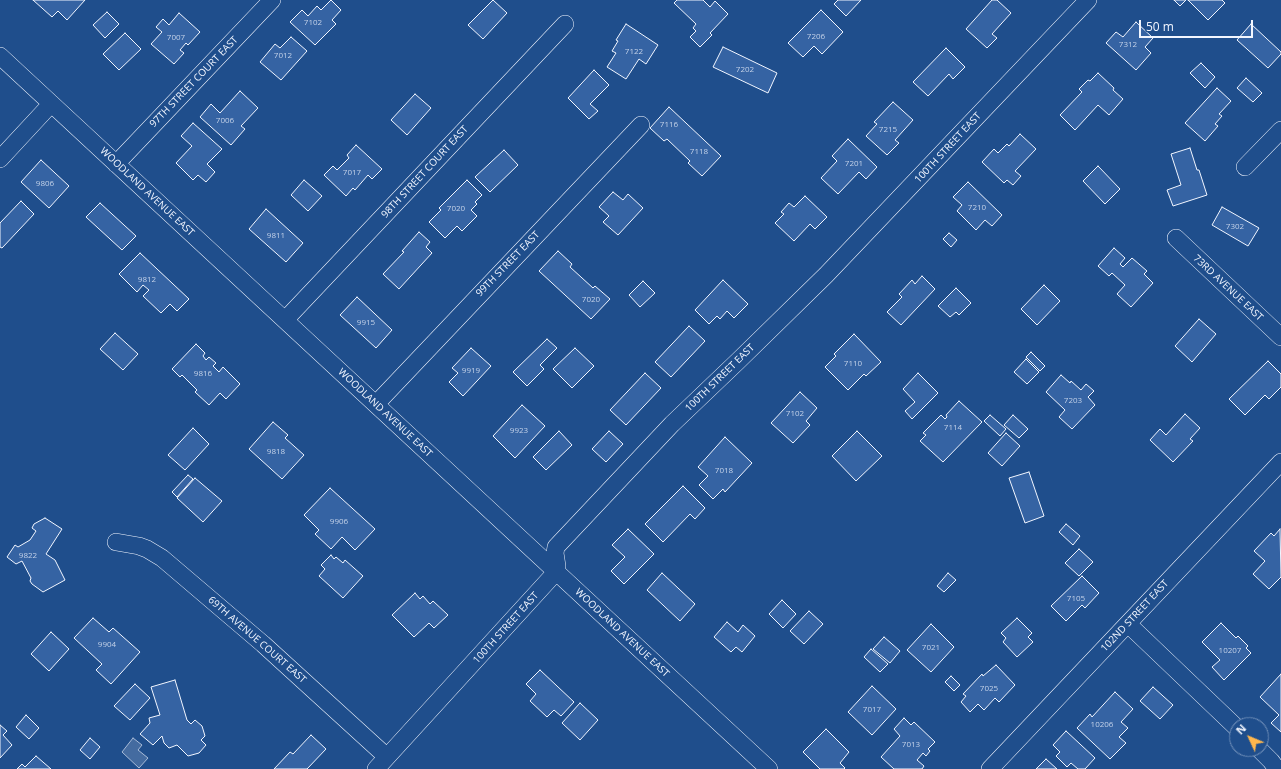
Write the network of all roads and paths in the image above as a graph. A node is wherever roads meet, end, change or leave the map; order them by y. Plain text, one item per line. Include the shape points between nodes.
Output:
1 (272, 0) edge
2 (1088, 0) edge
3 (565, 24) dead end
4 (0, 56) edge
5 (51, 104) junction
6 (641, 125) dead end
7 (1281, 130) edge
8 (0, 159) edge
9 (116, 164) junction
10 (1245, 167) dead end
11 (1176, 238) dead end
12 (285, 320) junction
13 (1281, 337) edge
14 (376, 404) junction
15 (1281, 462) edge
16 (116, 542) dead end
17 (556, 572) junction
18 (1128, 624) junction
19 (1229, 720) edge
20 (1267, 757) edge
21 (382, 763) edge
22 (770, 769) edge
23 (990, 769) edge
24 (1276, 769) edge

1 - 9 street, 97TH STREET COURT EAST
2 - 17 street, 100TH STREET EAST via 836,264 672,424 556,547
3 - 12 street, 98TH STREET COURT EAST
4 - 5 street, WOODLAND AVENUE EAST
5 - 8 street
5 - 9 street, WOODLAND AVENUE EAST
6 - 14 street, 99TH STREET EAST
7 - 10 street
9 - 12 street, WOODLAND AVENUE EAST
11 - 13 street, 73RD AVENUE EAST
12 - 14 street, WOODLAND AVENUE EAST
14 - 17 street, WOODLAND AVENUE EAST
15 - 18 street, 102ND STREET EAST
16 - 21 street, 69TH AVENUE COURT EAST via 139,546 162,558 262,644
17 - 21 street, 100TH STREET EAST
17 - 22 street, WOODLAND AVENUE EAST
18 - 19 street
18 - 23 street, 102ND STREET EAST
20 - 24 street

